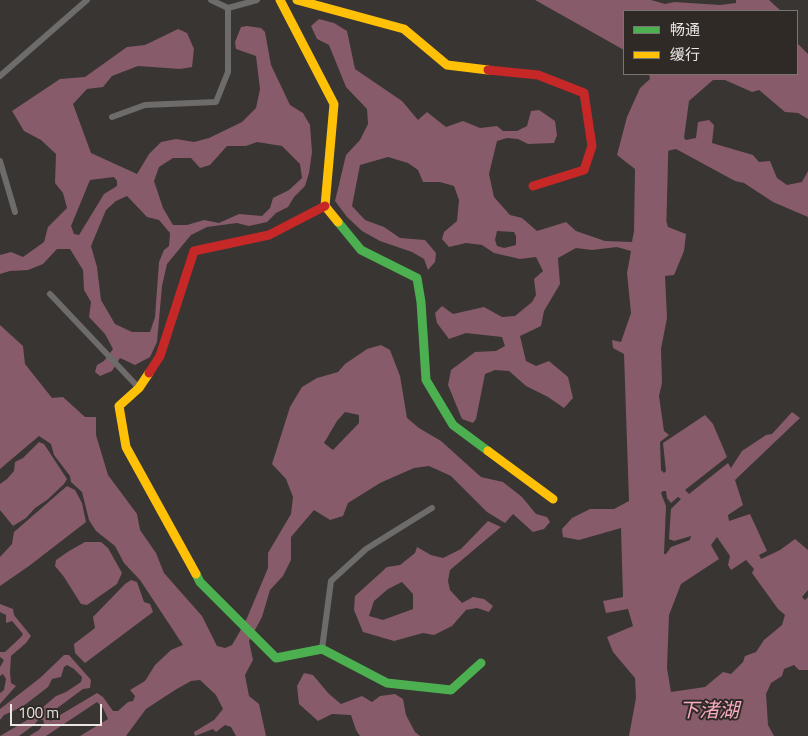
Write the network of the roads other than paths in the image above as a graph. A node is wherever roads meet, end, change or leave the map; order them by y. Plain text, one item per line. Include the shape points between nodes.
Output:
1 (87, 0) edge
2 (211, 0) edge
3 (257, 0) edge
4 (280, 0) edge
5 (296, 0) edge
6 (228, 8) junction
7 (0, 76) edge
8 (112, 117) dead end
9 (0, 161) edge
10 (533, 186) dead end
11 (325, 206) junction
12 (15, 212) dead end
13 (50, 294) dead end
14 (140, 388) junction
15 (553, 499) dead end
16 (432, 508) dead end
17 (322, 649) junction
18 (481, 663) dead end

1 - 7 street
2 - 6 street
3 - 6 street
4 - 11 street via 334,104
5 - 10 street via 404,30 447,65 538,75 584,93 592,146 584,170
6 - 8 street via 228,72 216,102 145,105
9 - 12 street
11 - 14 street via 269,235 194,251 160,356
11 - 15 street via 361,250 417,278 426,380 453,425
13 - 14 street
14 - 17 street via 119,406 126,447 200,582 276,658
16 - 17 street via 366,548 331,581
17 - 18 street via 387,683 451,690

